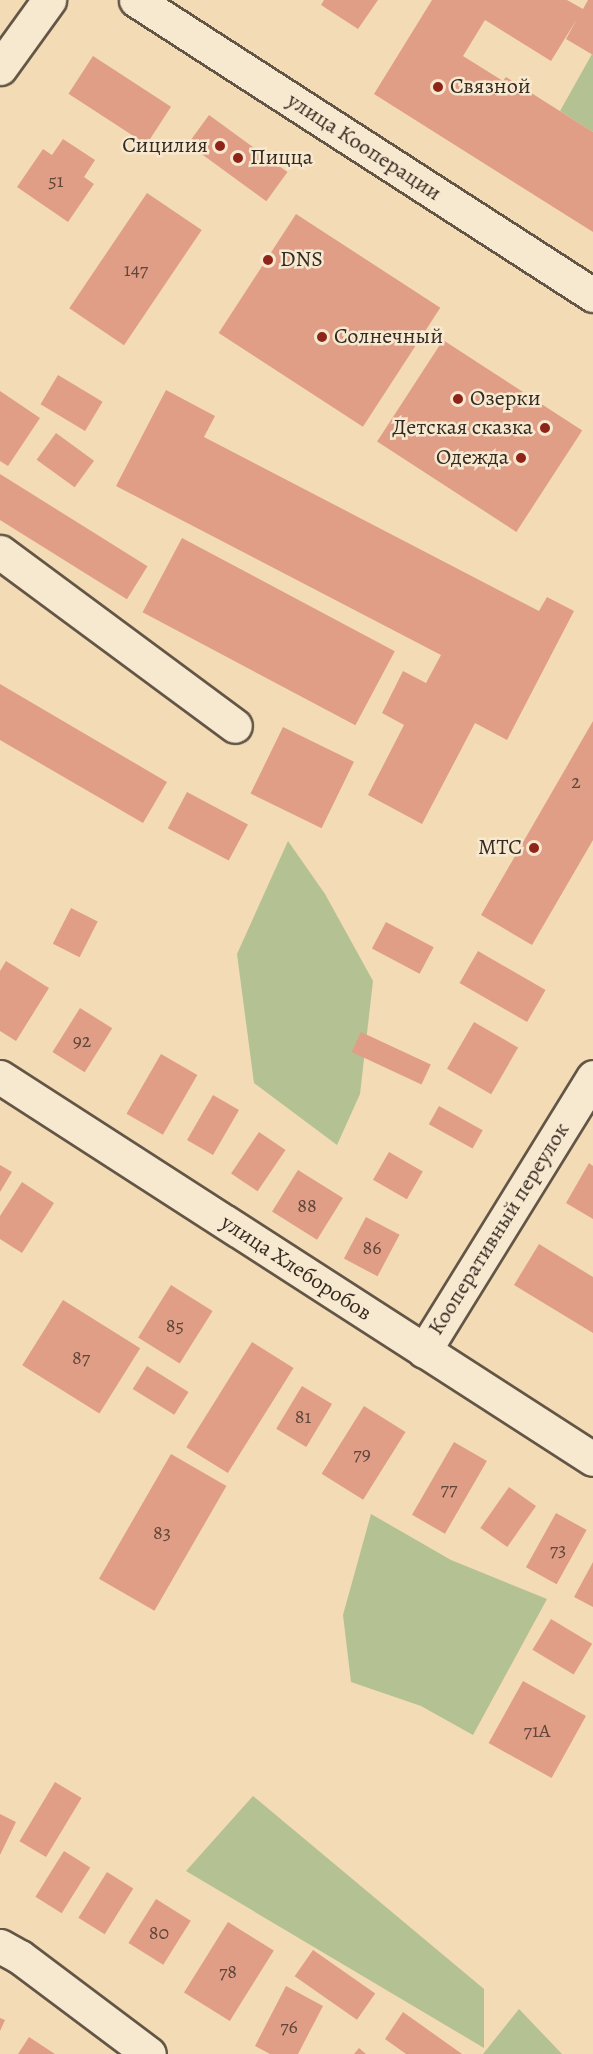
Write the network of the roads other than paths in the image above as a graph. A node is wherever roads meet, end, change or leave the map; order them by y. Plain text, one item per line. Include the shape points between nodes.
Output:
1 (49, 0) edge
2 (136, 0) edge
3 (0, 68) edge
4 (593, 295) edge
5 (0, 552) edge
6 (235, 726) dead end
7 (0, 1077) edge
8 (593, 1077) edge
9 (424, 1351) junction
10 (593, 1459) edge
11 (0, 1946) edge
12 (148, 2054) edge

1 - 3 street
2 - 4 street, улица Кооперации
5 - 6 street
7 - 9 street, улица Хлеборобов
8 - 9 street, Кооперативный переулок
9 - 10 street, улица Хлеборобов
11 - 12 street

